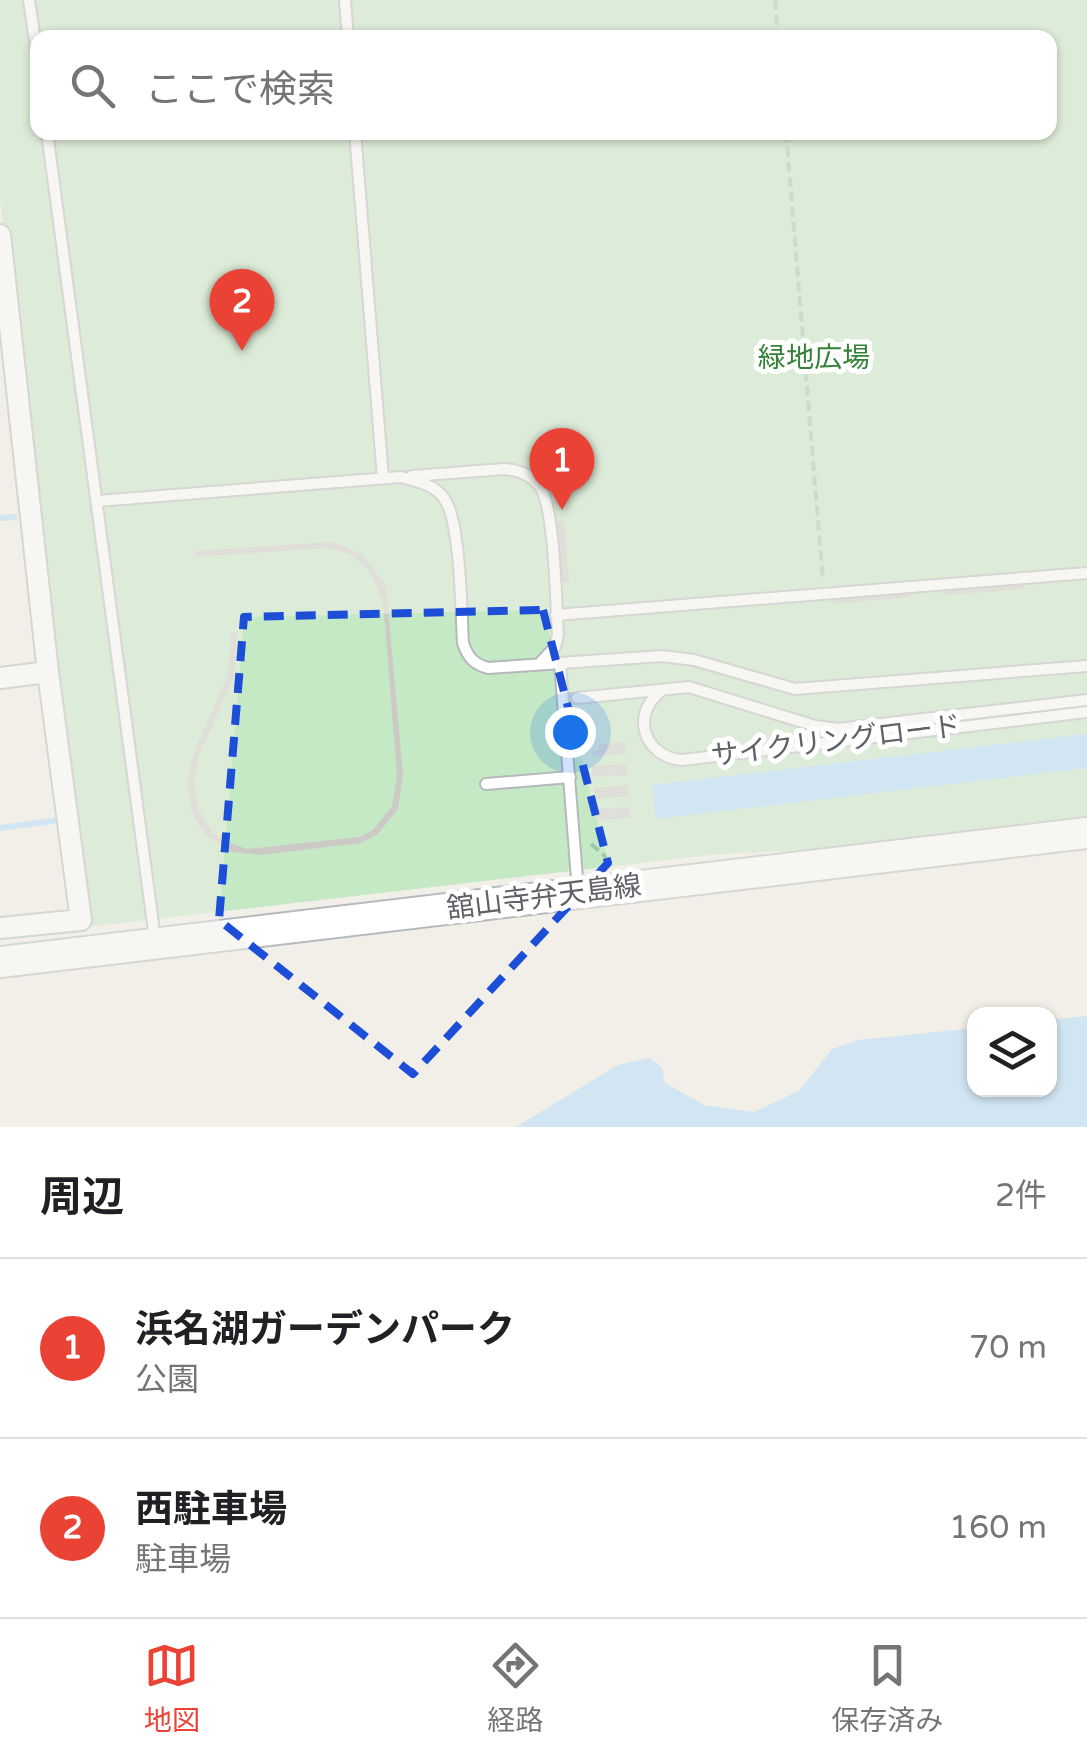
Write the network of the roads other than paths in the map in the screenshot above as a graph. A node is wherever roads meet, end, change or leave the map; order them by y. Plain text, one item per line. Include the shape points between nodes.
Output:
1 (30, 0) edge
2 (345, 0) edge
3 (34, 30) edge
4 (347, 30) edge
5 (48, 140) edge
6 (356, 140) edge
7 (0, 235) edge
8 (8, 366) edge
9 (401, 477) junction
10 (383, 478) junction
11 (96, 501) junction
12 (1087, 573) edge
13 (556, 615) junction
14 (560, 662) junction
15 (536, 665) junction
16 (1087, 666) edge
17 (48, 672) junction
18 (0, 678) edge
19 (661, 691) junction
20 (576, 698) dead end
21 (1087, 700) edge
22 (1087, 712) edge
23 (570, 778) junction
24 (486, 784) dead end
25 (1087, 832) edge
26 (579, 893) junction
27 (0, 928) edge
28 (156, 943) junction
29 (0, 962) edge

1 - 3 lane
2 - 4 lane
5 - 11 lane
6 - 10 lane
7 - 8 street
8 - 17 street
9 - 10 lane
9 - 13 lane via 504,469 530,476 546,498
9 - 15 lane via 436,490 450,508 468,655 488,668
10 - 11 lane
11 - 28 lane
12 - 13 lane
13 - 15 lane via 555,647
14 - 15 lane
14 - 16 lane via 677,656 795,689
14 - 23 lane
17 - 18 street
17 - 27 street via 81,920
19 - 20 lane, サイクリングロード
19 - 21 lane, サイクリングロード via 689,687 837,729
19 - 22 lane, サイクリングロード via 644,714 644,734 663,756 682,760
23 - 24 lane
23 - 26 lane
25 - 26 main road, 舘山寺弁天島線
26 - 28 main road, 舘山寺弁天島線
28 - 29 main road, 舘山寺弁天島線

